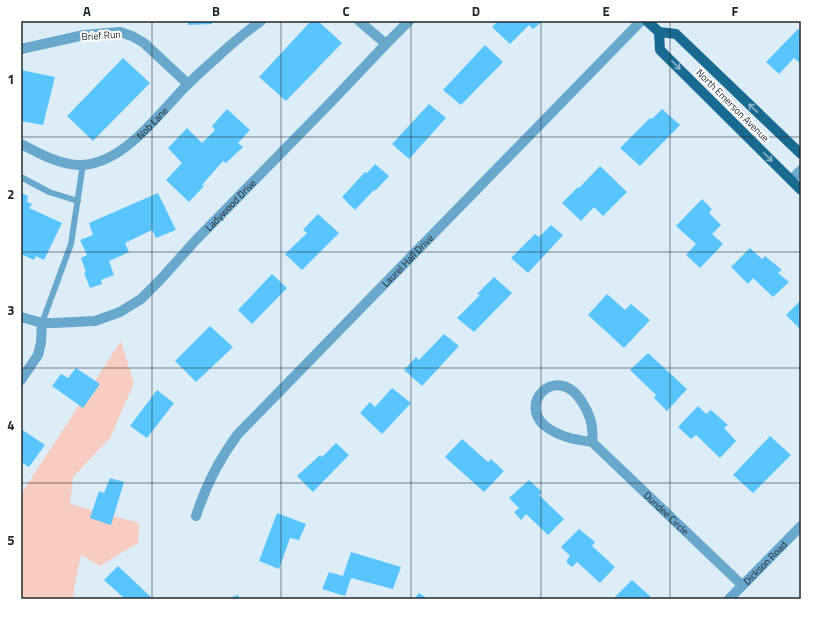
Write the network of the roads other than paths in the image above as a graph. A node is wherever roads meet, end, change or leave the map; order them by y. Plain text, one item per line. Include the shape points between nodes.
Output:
1 (261, 21) edge
2 (359, 21) edge
3 (409, 21) edge
4 (641, 21) edge
5 (647, 21) edge
6 (659, 32) junction
7 (386, 44) junction
8 (21, 49) edge
9 (188, 84) junction
10 (21, 144) edge
11 (801, 154) edge
12 (83, 164) junction
13 (801, 170) edge
14 (21, 177) edge
15 (791, 180) junction
16 (801, 190) edge
17 (78, 201) junction
18 (21, 317) edge
19 (42, 323) junction
20 (21, 380) edge
21 (592, 442) junction
22 (196, 516) dead end
23 (801, 526) edge
24 (742, 586) junction
25 (729, 599) edge

1 - 9 street, Nob Lane via 239,37
2 - 7 street
3 - 7 street, Ladywood Drive
4 - 22 street, Laurel Hall Drive via 238,434 210,481
5 - 6 main road
11 -> 6 main road, North Emerson Avenue via 676,34
6 -> 15 main road, North Emerson Avenue via 660,50
7 - 19 street, Ladywood Drive via 141,299 120,312 95,321
8 - 9 street, Brief Run via 84,35 120,32 144,43
9 - 12 street, Nob Lane via 126,147 108,157
10 - 12 street, Nob Lane via 50,158 77,165
12 - 17 lane
13 - 15 street
14 - 17 lane via 49,192
15 - 16 main road, North Emerson Avenue
17 - 19 lane via 71,244
18 - 19 street, Ladywood Drive
19 - 20 street via 38,355
21 - 21 street via 572,439 550,429 540,421 535,405 542,392 556,384 572,390 587,408 593,432
21 - 24 street, Dundee Circle
23 - 24 street, Dickson Road
24 - 25 street, Dickson Road

